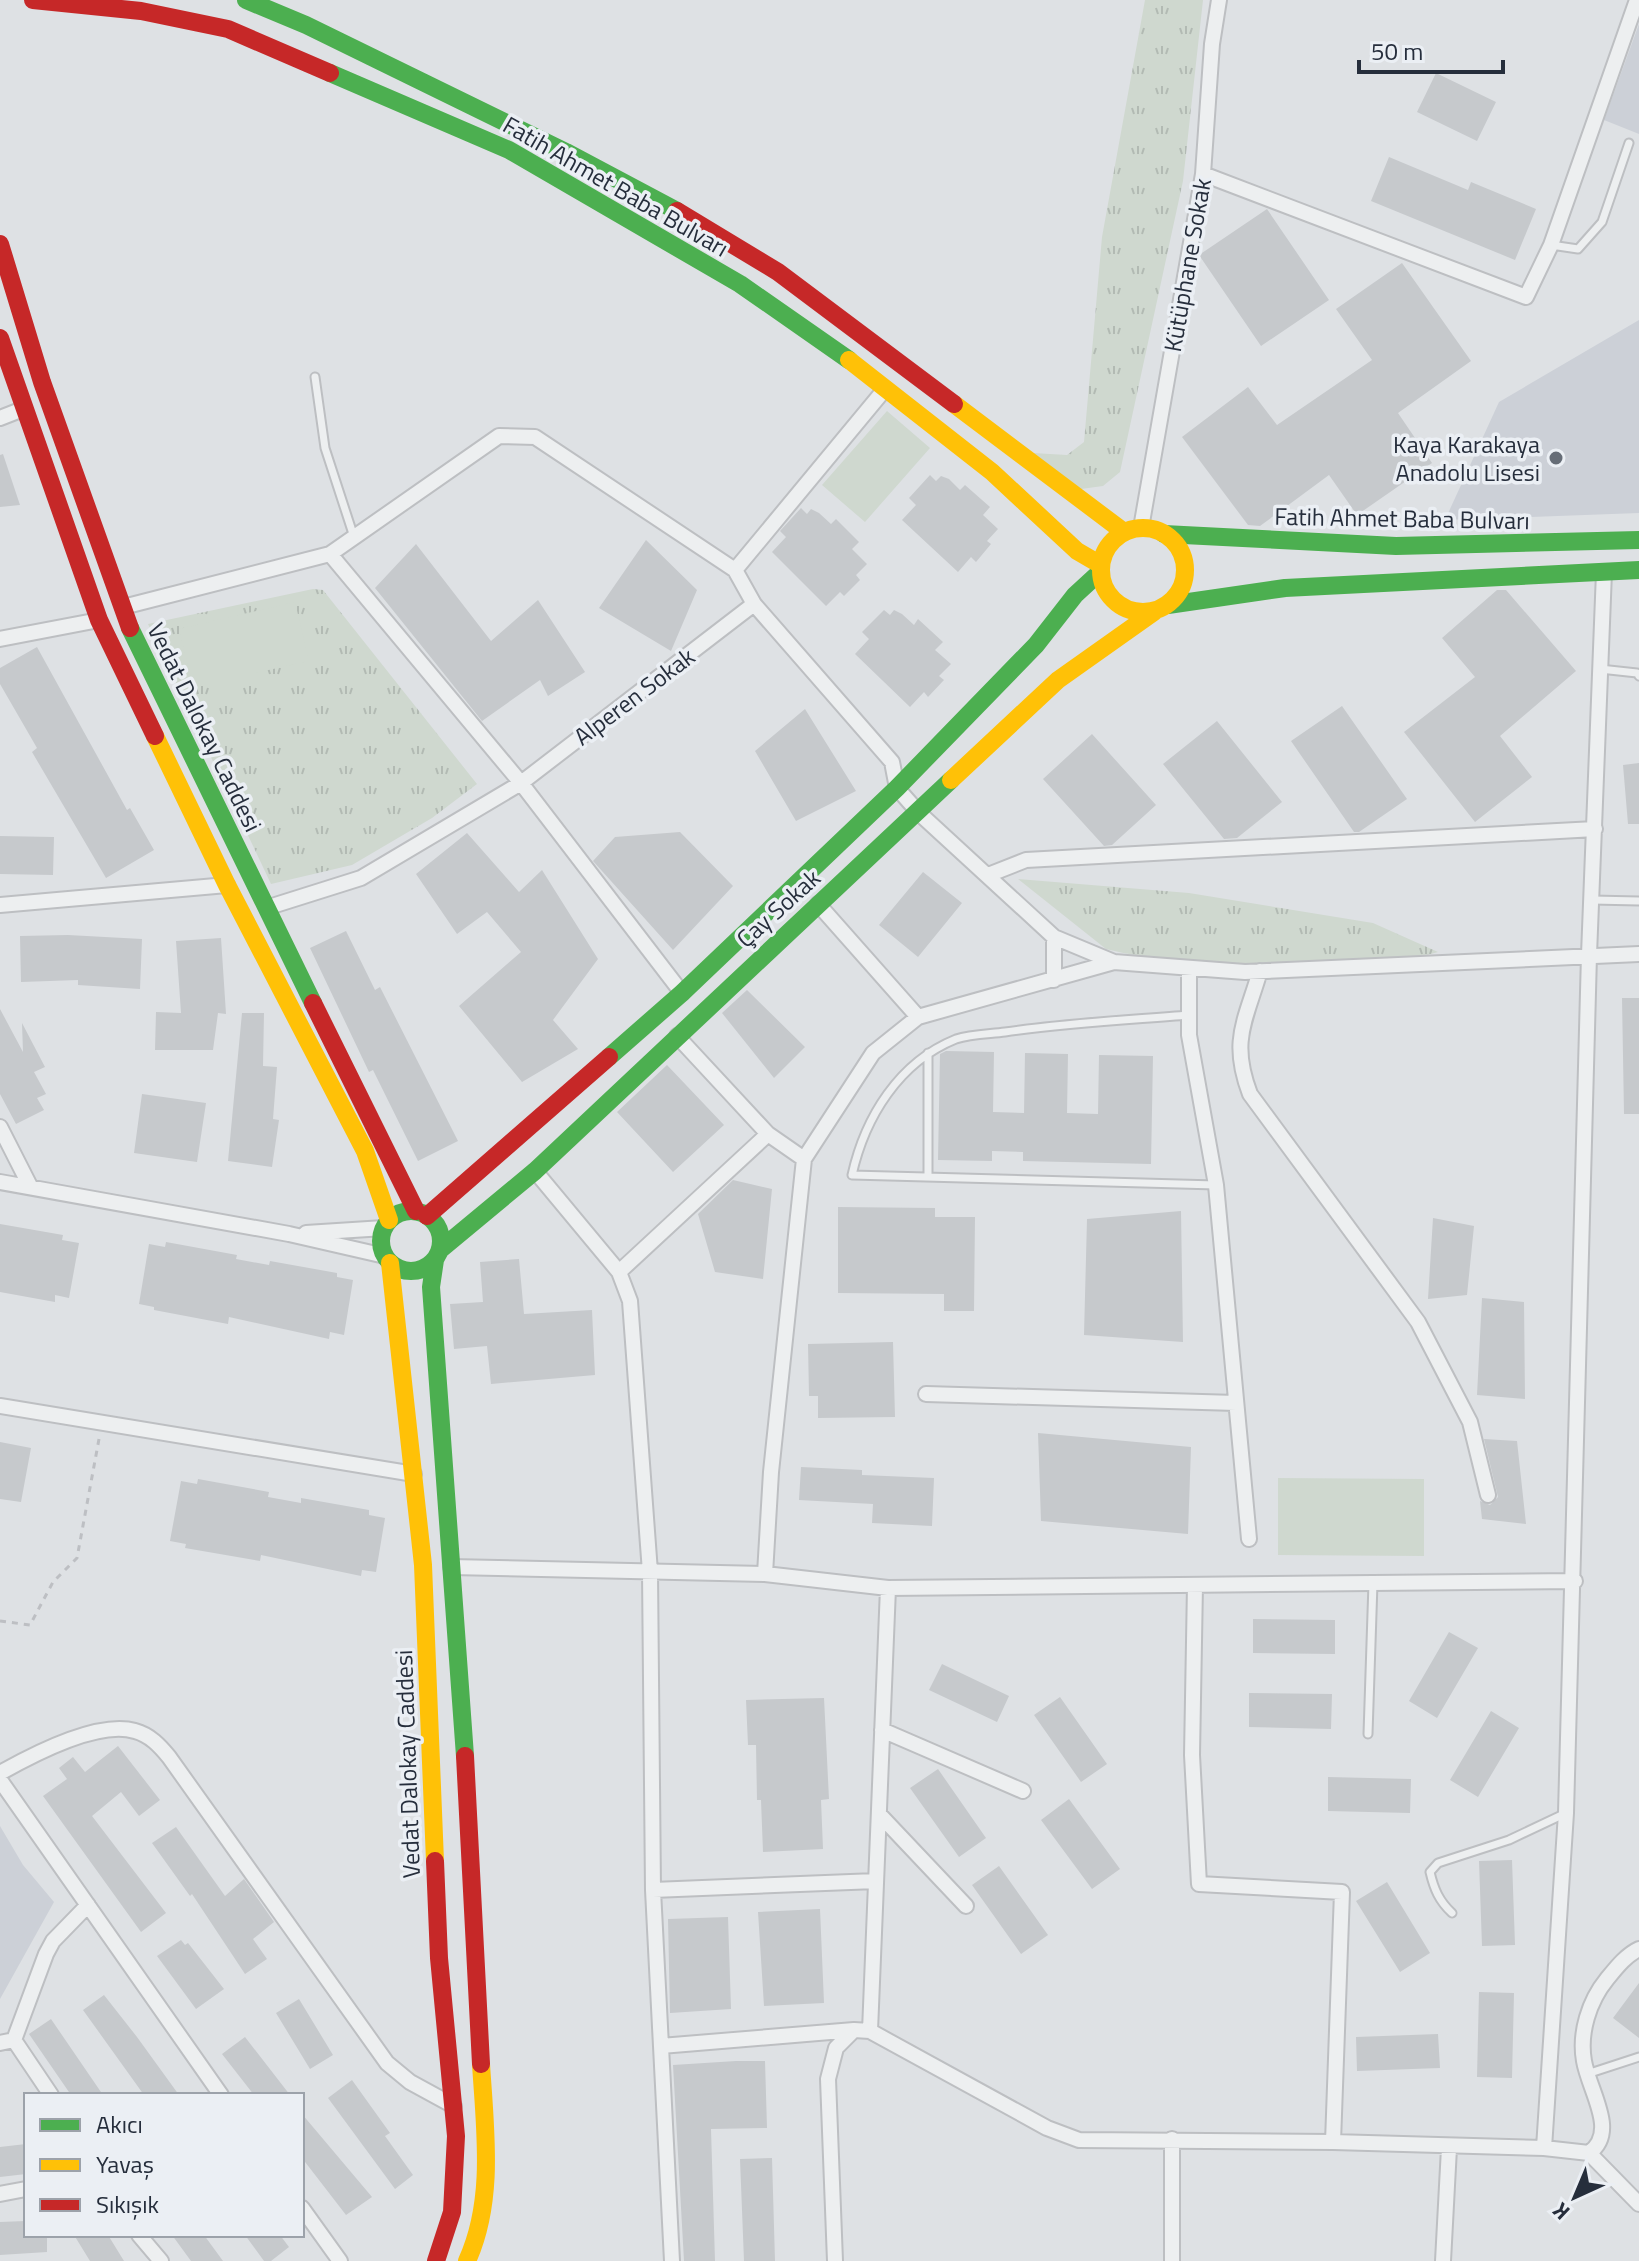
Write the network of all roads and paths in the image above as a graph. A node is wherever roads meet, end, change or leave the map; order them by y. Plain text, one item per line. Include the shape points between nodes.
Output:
1 (33, 0) edge
2 (246, 0) edge
3 (1219, 0) edge
4 (1637, 0) edge
5 (1629, 143) dead end
6 (1203, 174) junction
7 (0, 244) edge
8 (1551, 245) junction
9 (0, 338) edge
10 (315, 377) dead end
11 (885, 389) junction
12 (23, 409) junction
13 (0, 418) edge
14 (1132, 530) junction
15 (1164, 534) junction
16 (354, 537) junction
17 (1639, 540) edge
18 (330, 554) junction
19 (1101, 568) junction
20 (735, 570) junction
21 (1639, 570) edge
22 (1604, 572) junction
23 (754, 604) junction
24 (123, 607) junction
25 (1161, 608) junction
26 (99, 620) junction
27 (0, 639) edge
28 (1600, 669) junction
29 (1639, 676) edge
30 (521, 783) junction
31 (897, 788) junction
32 (919, 813) junction
33 (1595, 829) junction
34 (988, 875) junction
35 (227, 885) junction
36 (1592, 900) junction
37 (1639, 901) edge
38 (818, 904) junction
39 (0, 905) edge
40 (269, 907) junction
41 (1054, 937) junction
42 (1639, 954) edge
43 (1589, 955) junction
44 (1114, 962) junction
45 (1189, 970) junction
46 (1260, 971) junction
47 (1054, 980) junction
48 (682, 993) junction
49 (1189, 1015) junction
50 (918, 1017) junction
51 (677, 1036) junction
52 (928, 1053) junction
53 (0, 1127) edge
54 (768, 1134) junction
55 (804, 1159) junction
56 (535, 1171) junction
57 (928, 1177) junction
58 (0, 1182) edge
59 (1216, 1185) junction
60 (30, 1186) junction
61 (422, 1213) junction
62 (387, 1224) junction
63 (289, 1234) junction
64 (438, 1254) junction
65 (388, 1260) junction
66 (619, 1272) junction
67 (926, 1394) dead end
68 (1236, 1403) junction
69 (0, 1406) edge
70 (102, 1423) junction
71 (414, 1474) junction
72 (1488, 1495) dead end
73 (1249, 1539) dead end
74 (451, 1567) junction
75 (650, 1572) junction
76 (765, 1574) junction
77 (1575, 1581) junction
78 (1373, 1583) junction
79 (1195, 1585) junction
80 (888, 1588) junction
81 (0, 1621) edge
82 (882, 1730) junction
83 (1368, 1734) dead end
84 (0, 1773) edge
85 (0, 1780) edge
86 (1023, 1791) dead end
87 (1566, 1813) junction
88 (879, 1814) junction
89 (876, 1881) junction
90 (653, 1890) junction
91 (88, 1905) junction
92 (966, 1906) dead end
93 (1452, 1913) dead end
94 (1639, 1949) edge
95 (854, 2030) junction
96 (870, 2031) junction
97 (7, 2042) edge
98 (661, 2046) junction
99 (1639, 2057) edge
100 (1587, 2074) junction
101 (49, 2093) edge
102 (220, 2093) edge
103 (454, 2106) junction
104 (1172, 2139) junction
105 (1333, 2142) junction
106 (1449, 2148) junction
107 (1544, 2148) junction
108 (1589, 2153) junction
109 (24, 2189) edge
110 (0, 2194) edge
111 (1639, 2204) edge
112 (304, 2211) edge
113 (141, 2237) edge
114 (161, 2261) edge
115 (340, 2261) edge
116 (436, 2261) edge
117 (467, 2261) edge
118 (672, 2261) edge
119 (835, 2261) edge
120 (1172, 2261) edge
121 (1443, 2261) edge

1 - 11 main road, Fatih Ahmet Baba Bulvarı via 141,11 228,29 509,150 740,284
2 - 14 main road, Fatih Ahmet Baba Bulvarı via 659,200 778,272
3 - 6 street, Kütüphane Sokak
4 - 8 street
5 - 8 lane via 1602,222 1578,249
6 - 8 street via 1526,297
6 - 14 street, Kütüphane Sokak
7 - 24 main road, Vedat Dalokay Caddesi via 42,382
9 - 12 main road, Vedat Dalokay Caddesi
10 - 16 lane via 325,448
11 - 19 main road, Fatih Ahmet Baba Bulvarı via 992,472
11 - 20 street
12 - 13 street
12 - 26 main road, Vedat Dalokay Caddesi
14 - 15 main road
14 - 19 main road via 1113,540
15 - 17 main road, Fatih Ahmet Baba Bulvarı via 1396,546
15 - 25 main road via 1183,554 1185,568 1178,595
16 - 18 street
16 - 20 street via 499,436 535,437
18 - 24 street
18 - 30 street
19 - 25 main road via 1103,585 1118,605 1129,611
19 - 31 main road, Çay Sokak via 1036,645
20 - 23 street
21 - 22 main road
22 - 25 main road via 1285,588
22 - 28 street
23 - 30 street, Alperen Sokak
23 - 31 street via 892,762
24 - 40 main road, Vedat Dalokay Caddesi via 217,814
25 - 32 main road, Çay Sokak via 1058,680
26 - 27 street
26 - 35 main road, Vedat Dalokay Caddesi
28 - 29 lane
28 - 33 street
30 - 40 street, Alperen Sokak via 361,878
30 - 48 street
31 - 32 street
31 - 48 main road, Çay Sokak
32 - 34 street
32 - 38 main road, Çay Sokak
33 - 34 street via 1026,860
33 - 36 street
34 - 41 street
35 - 39 street
35 - 62 main road, Vedat Dalokay Caddesi via 365,1151
36 - 37 lane
36 - 43 street
38 - 50 street
38 - 51 main road, Çay Sokak
40 - 61 main road, Vedat Dalokay Caddesi
41 - 44 street
41 - 47 street
42 - 43 street
43 - 46 street
43 - 77 street
44 - 45 street
44 - 47 street
45 - 46 street
45 - 49 street
46 - 72 street via 1238,1042 1250,1094 1418,1322 1470,1422
47 - 50 street
48 - 61 main road, Çay Sokak
49 - 52 lane via 959,1038
49 - 59 street
50 - 55 street via 873,1053
51 - 54 street
51 - 56 main road, Çay Sokak
52 - 57 lane
52 - 57 lane via 875,1109 860,1139 852,1175
53 - 60 street
54 - 55 street
54 - 66 street
55 - 76 street
56 - 64 main road, Çay Sokak
56 - 66 street
57 - 59 lane
58 - 60 street
59 - 68 street
60 - 63 street
61 - 62 main road via 397,1214
61 - 64 main road via 439,1230
62 - 63 street
62 - 65 main road via 381,1237
63 - 65 street
64 - 65 main road via 419,1271
64 - 74 main road via 431,1287
65 - 71 main road, Vedat Dalokay Caddesi
66 - 75 street via 630,1301
67 - 68 street
68 - 73 street
69 - 70 street
70 - 71 street
70 - 81 path via 77,1558 53,1582 30,1625
71 - 103 main road, Vedat Dalokay Caddesi via 423,1565 439,1958
74 - 75 street
74 - 117 main road via 486,2152 483,2206
75 - 76 street
75 - 90 street
76 - 80 street
77 - 78 street
77 - 87 street
78 - 79 street
78 - 83 lane
79 - 80 street
79 - 105 street via 1192,1755 1199,1884 1342,1892
80 - 82 street
82 - 86 street
82 - 88 street
84 - 103 street via 45,1749 106,1730 126,1729 149,1737 169,1757 387,2063
85 - 91 street
87 - 93 lane via 1509,1840 1438,1863 1430,1872 1433,1885
87 - 107 street
88 - 89 street
88 - 92 street
89 - 90 street
89 - 96 street
90 - 98 street
91 - 97 street via 53,1941
91 - 102 street
94 - 100 street via 1619,1965 1594,1999 1583,2045
95 - 96 street
95 - 98 street
95 - 119 street via 836,2048 828,2079
96 - 104 street via 1047,2128 1079,2140
97 - 101 street
98 - 118 street
99 - 100 lane
100 - 108 street via 1603,2132 1600,2145
103 - 116 main road, Vedat Dalokay Caddesi via 452,2212
104 - 105 street
104 - 120 street
105 - 106 street
106 - 107 street
106 - 121 street
107 - 108 street
108 - 111 street
109 - 110 street
112 - 115 street
113 - 114 street

